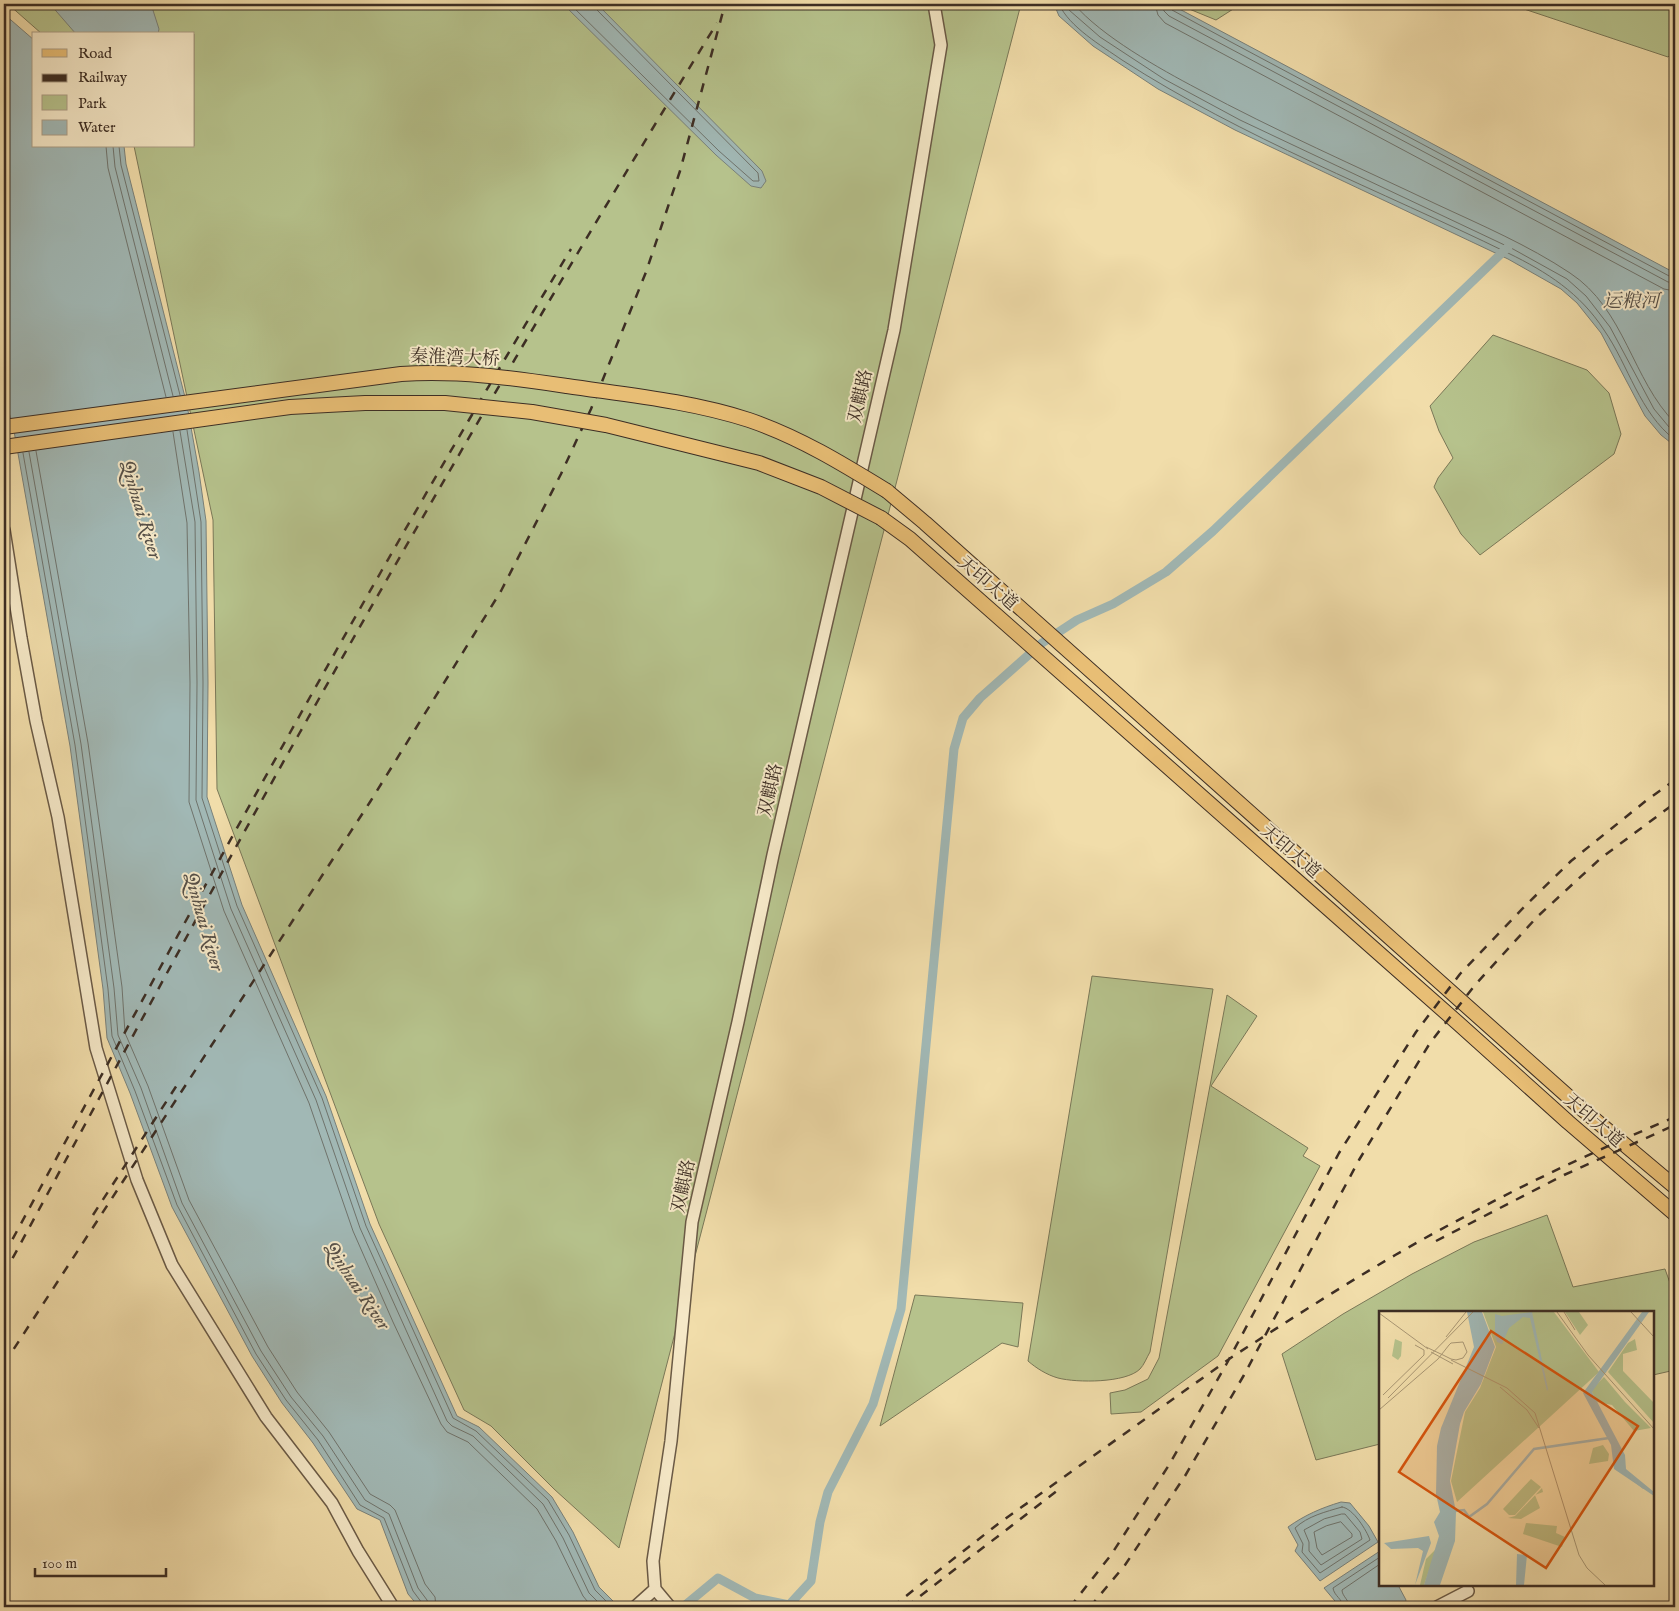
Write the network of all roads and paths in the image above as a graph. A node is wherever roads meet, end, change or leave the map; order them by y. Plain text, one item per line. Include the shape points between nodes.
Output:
1 (934, 4) edge
2 (4, 426) edge
3 (4, 447) edge
4 (887, 491) joint
5 (4, 530) edge
6 (1675, 1187) edge
7 (1675, 1214) edge
8 (655, 1589) junction
9 (1468, 1591) dead end
10 (393, 1607) edge
11 (635, 1607) edge
12 (670, 1607) edge
13 (1438, 1607) edge

1 - 8 street, 双麒路 via 941,46 894,330 692,1222 671,1441 653,1560
2 - 4 main road, 秦淮湾大桥, bridge via 401,374 480,374 664,400 728,414 808,445
3 - 7 main road, 天印大道, bridge via 290,407 444,403 532,412 606,425 750,460 821,487 881,518 910,539
4 - 6 main road, 天印大道 via 1581,1108
5 - 10 street via 36,721 58,817 96,1048 137,1180 172,1265 266,1417 332,1503
8 - 11 street
8 - 12 street
9 - 13 street

